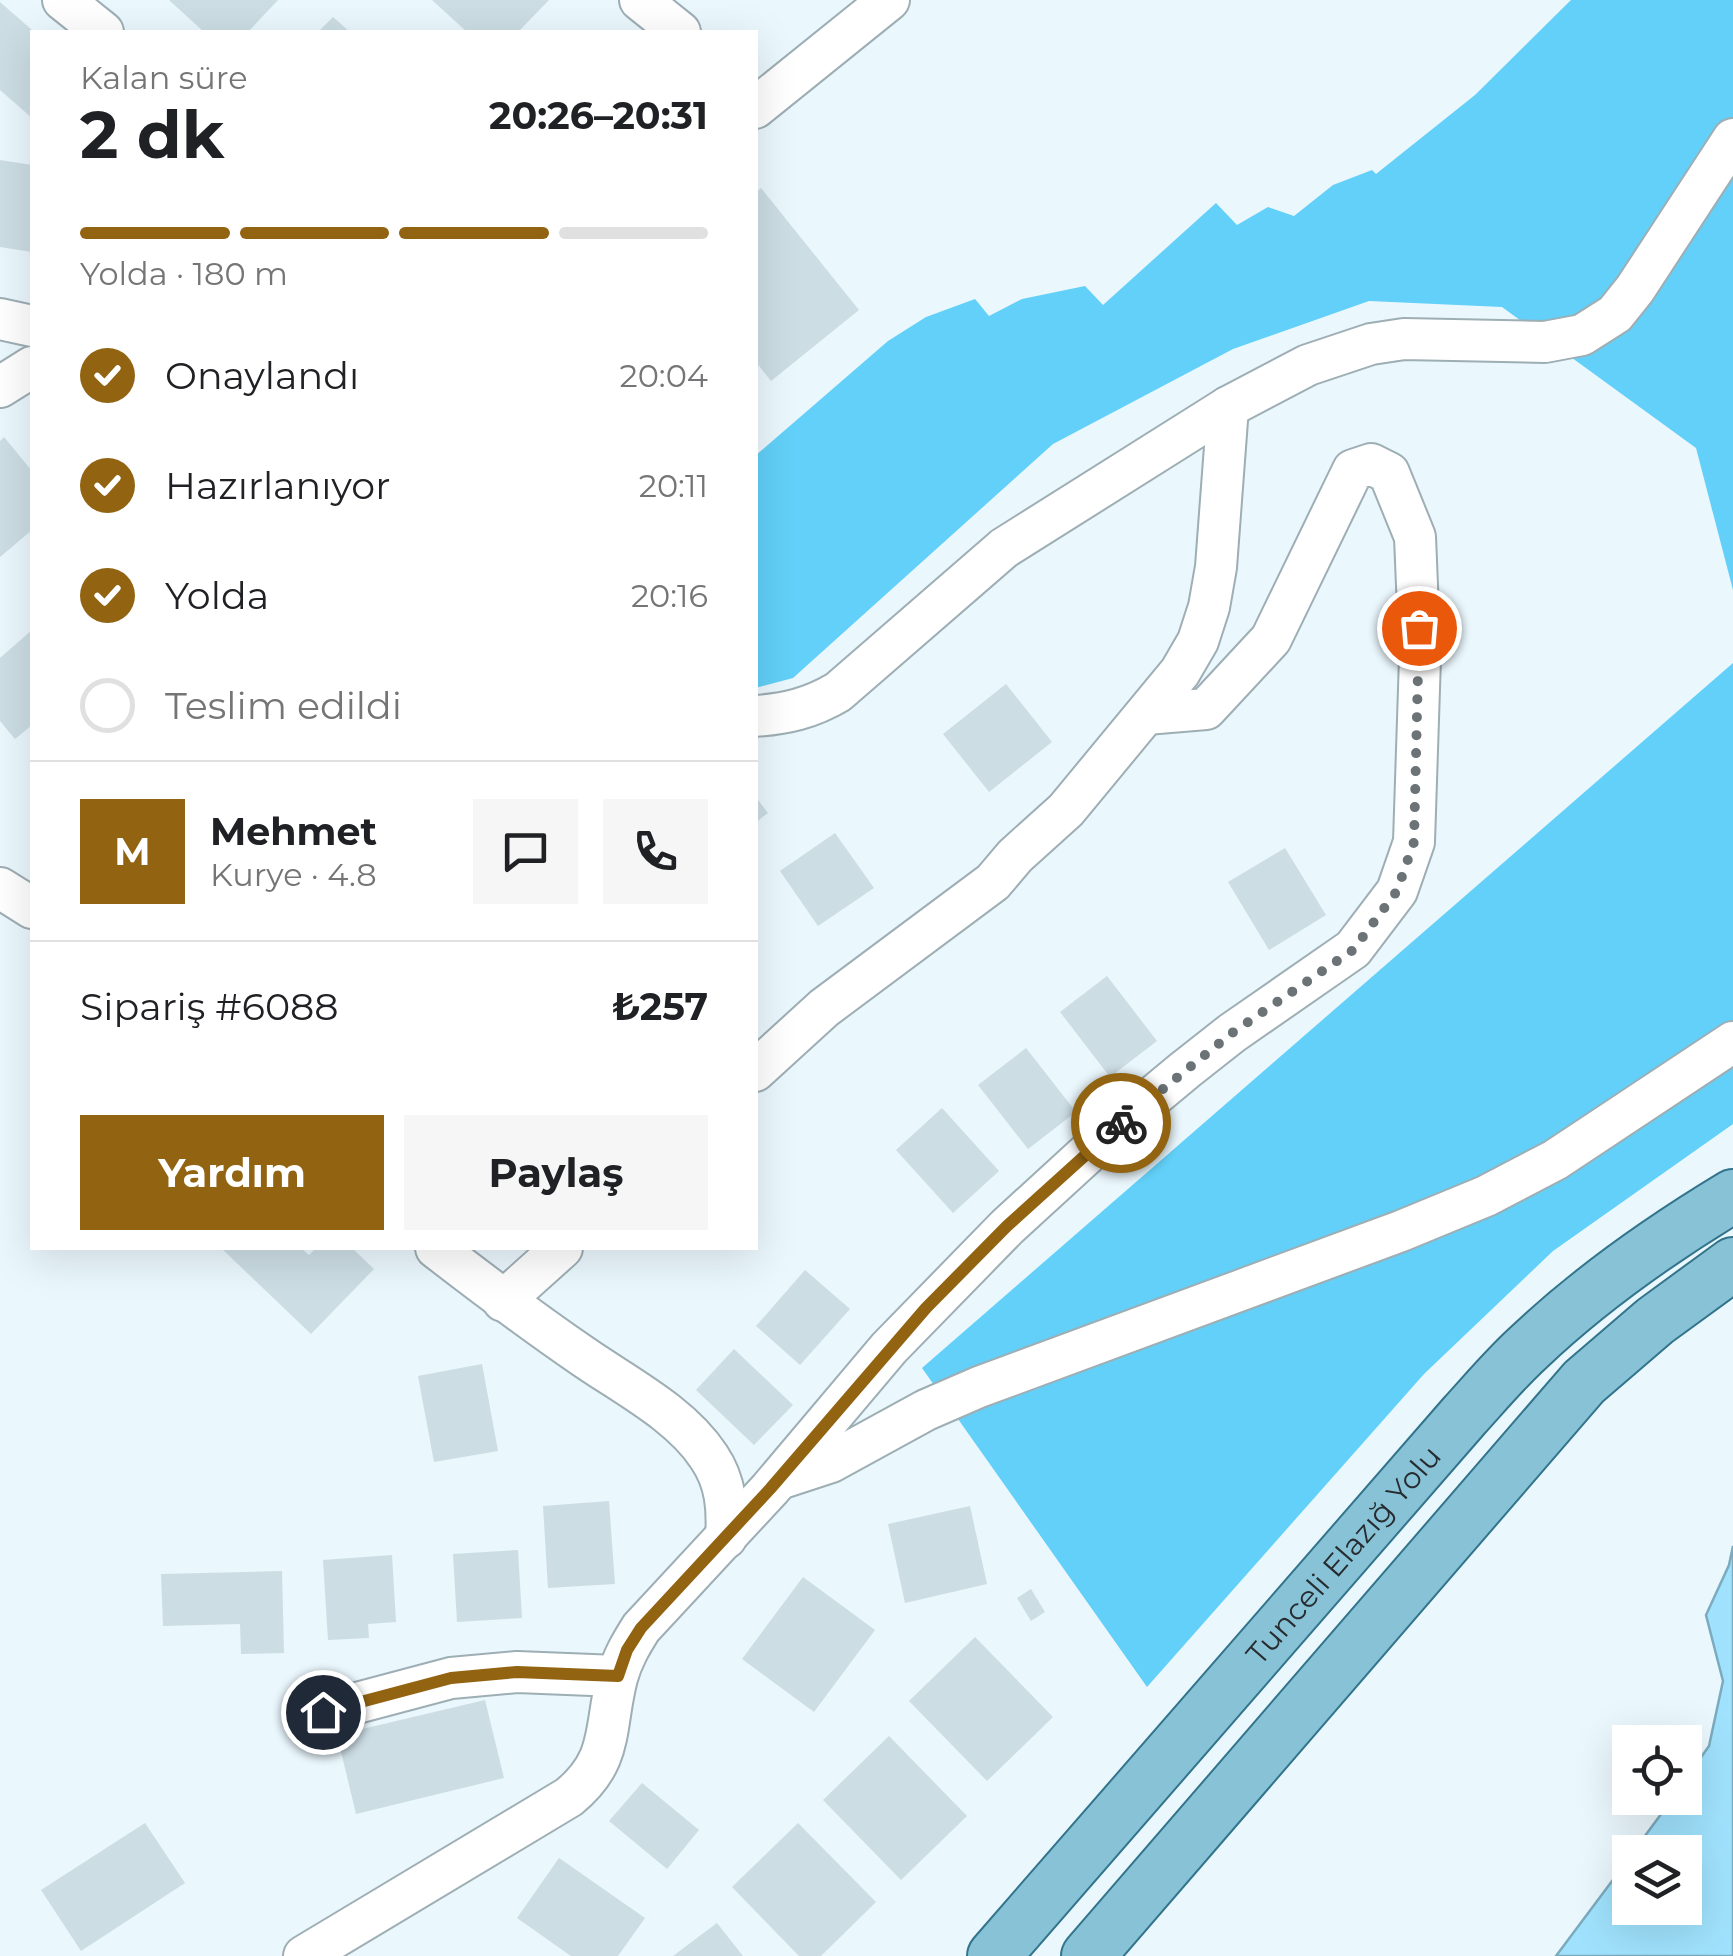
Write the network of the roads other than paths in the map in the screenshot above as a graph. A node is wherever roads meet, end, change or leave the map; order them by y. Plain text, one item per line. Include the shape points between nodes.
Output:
1 (63, 0) edge
2 (640, 0) edge
3 (889, 0) edge
4 (100, 30) edge
5 (678, 30) edge
6 (758, 101) edge
7 (1733, 139) edge
8 (0, 319) edge
9 (30, 326) edge
10 (30, 369) edge
11 (0, 387) edge
12 (1228, 407) junction
13 (1146, 714) junction
14 (758, 716) edge
15 (0, 888) edge
16 (30, 907) edge
17 (1733, 1042) edge
18 (758, 1068) edge
19 (1733, 1196) edge
20 (439, 1250) edge
21 (560, 1250) edge
22 (1733, 1264) edge
23 (504, 1301) junction
24 (779, 1479) junction
25 (726, 1538) junction
26 (618, 1676) junction
27 (323, 1712) dead end
28 (319, 1954) edge
29 (994, 1956) edge
30 (1088, 1956) edge

1 - 4 street
2 - 5 street
3 - 6 street
7 - 12 street via 1635,289 1615,314 1582,336 1371,344 1308,365
8 - 9 street
10 - 11 street
12 - 13 street via 1209,607 1198,642
12 - 14 street via 1004,548 838,692 792,712
13 - 18 street via 1066,810 992,882 824,1008
13 - 24 street via 1206,709 1271,640 1353,470 1371,464 1389,473 1415,537 1420,658 1414,842 1397,891 1353,950 1174,1079 1007,1226 889,1348
15 - 16 street
17 - 24 street via 1556,1160 1468,1204 979,1387 831,1462
19 - 29 main road, Tunceli Elazığ Yolu via 1610,1278 1528,1348
20 - 23 street
21 - 23 street
22 - 30 main road via 1584,1382
23 - 25 street via 690,1435 722,1484
24 - 25 street
25 - 26 street via 641,1628
26 - 27 street via 517,1672 451,1678
26 - 28 street via 605,1750 586,1783

